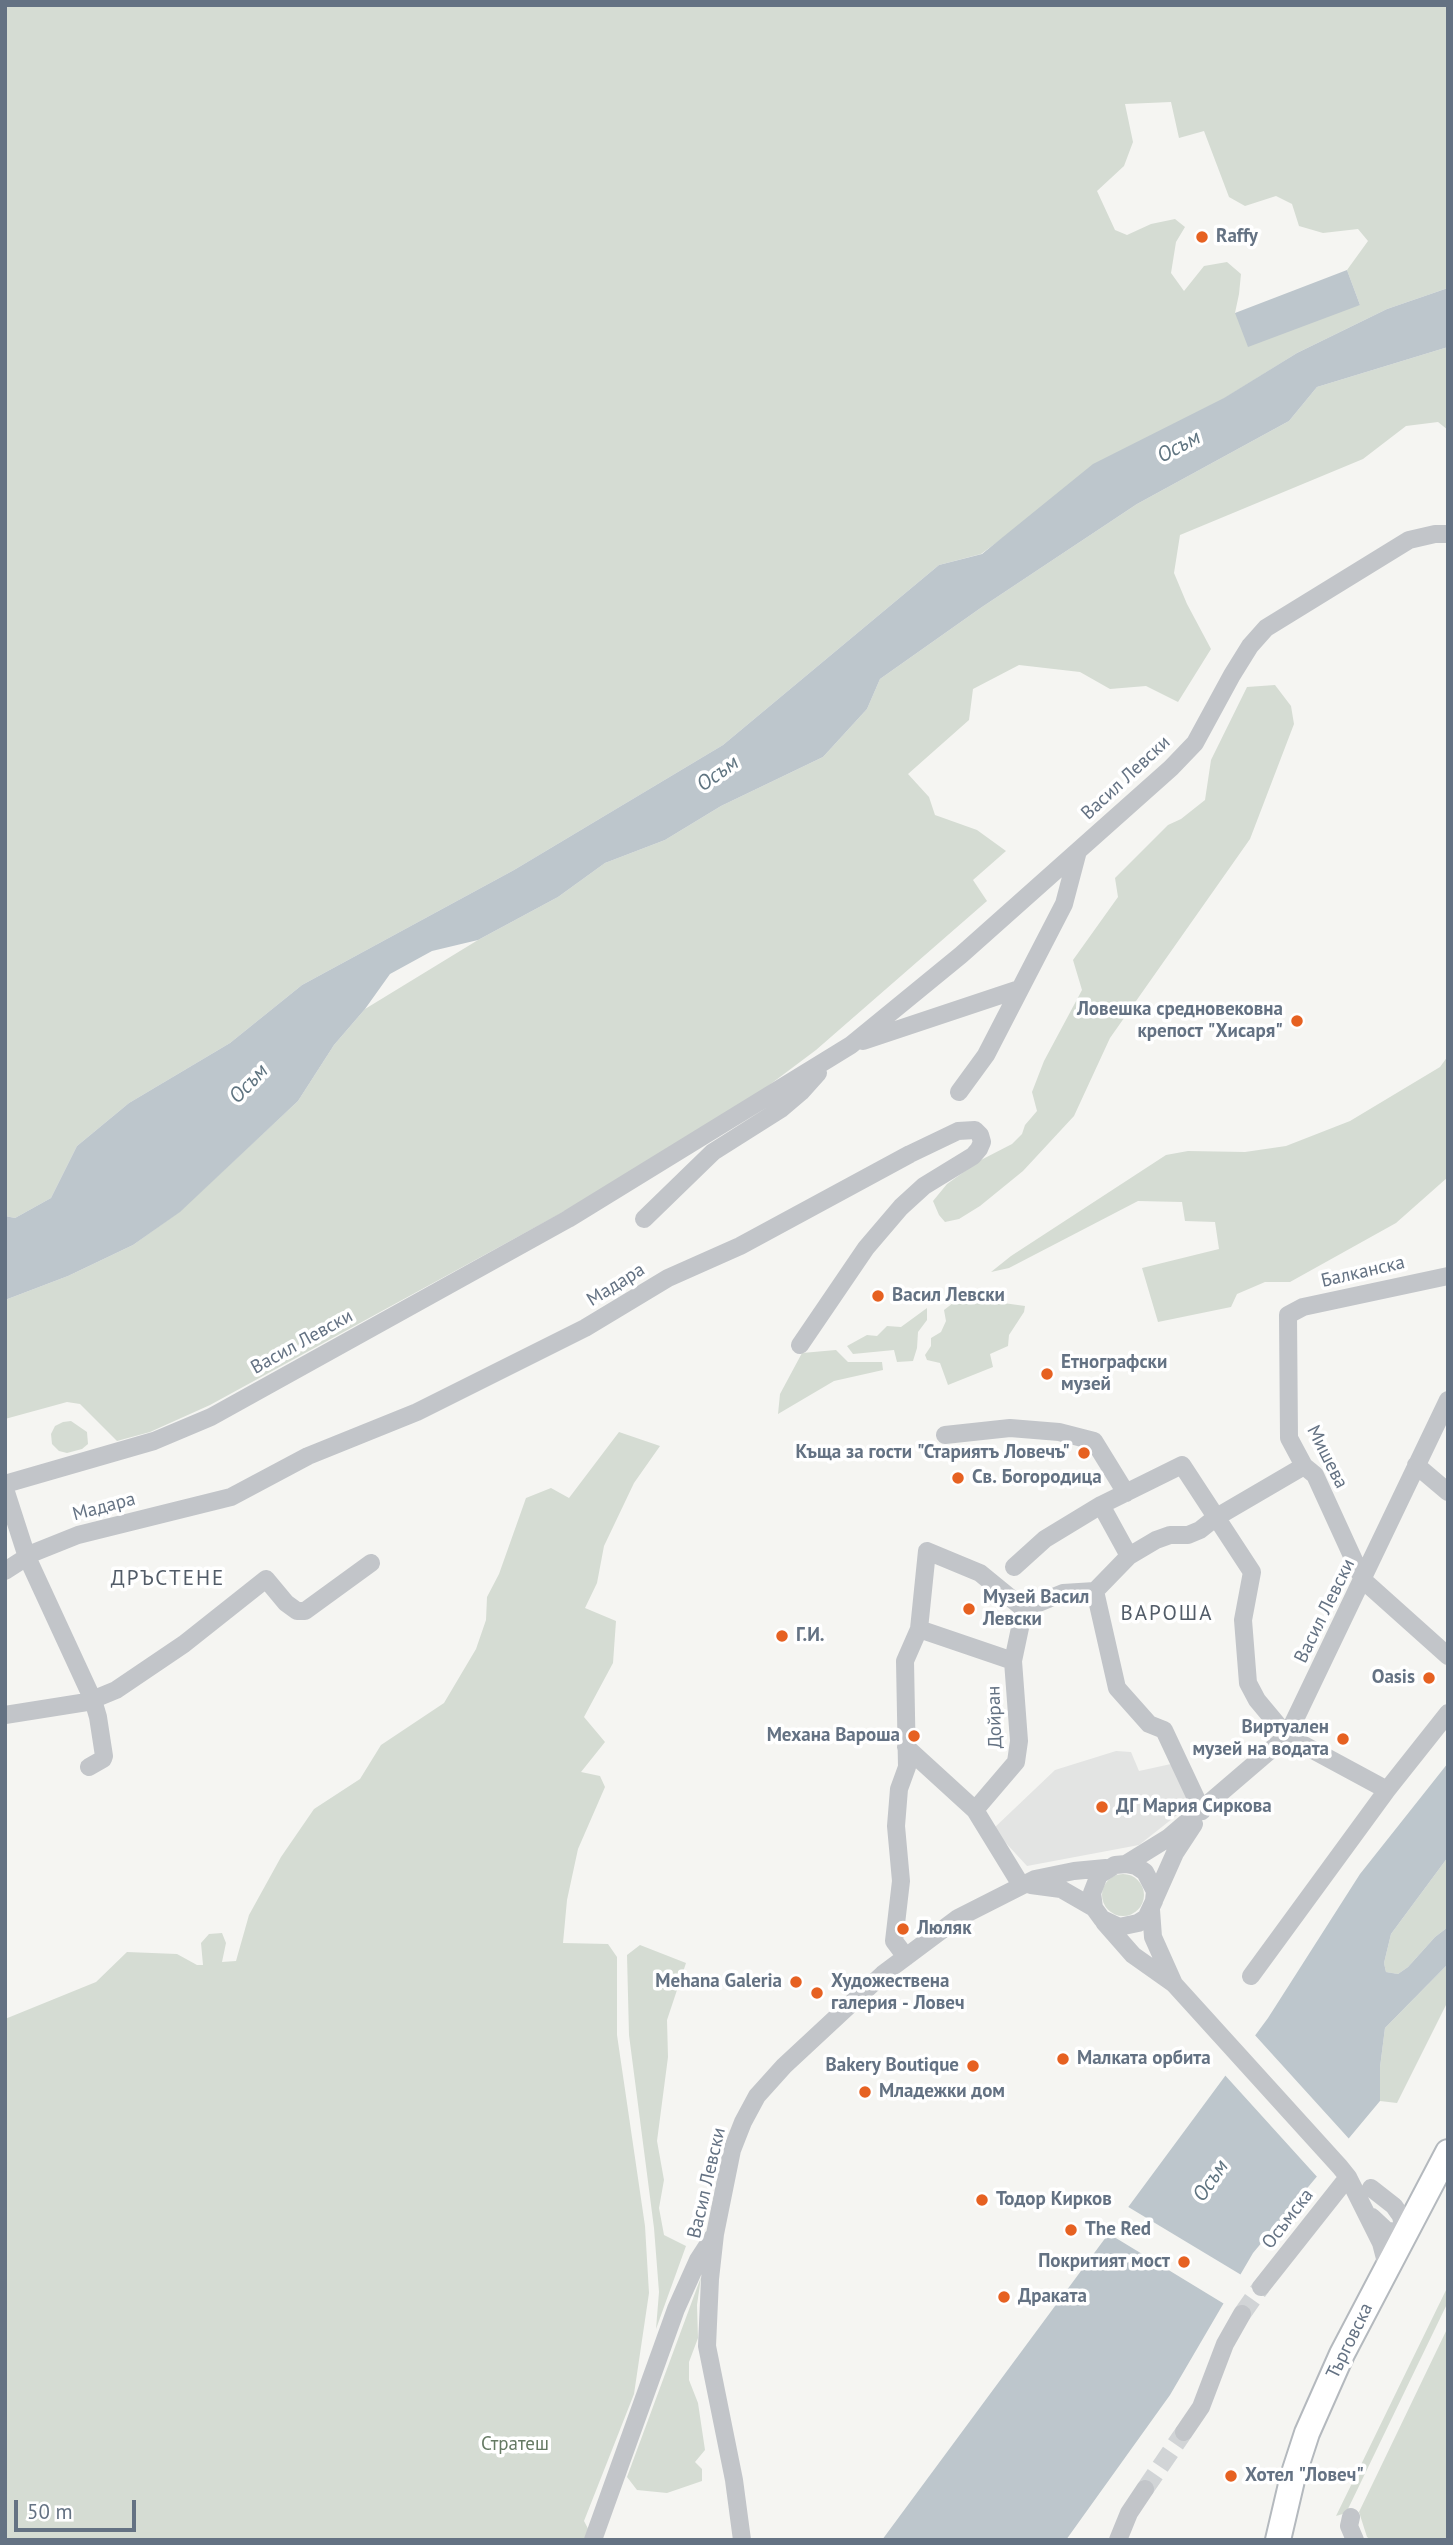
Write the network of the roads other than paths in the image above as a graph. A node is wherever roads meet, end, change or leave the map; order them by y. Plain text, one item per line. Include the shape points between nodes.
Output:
1 (1448, 534) edge
2 (1078, 851) junction
3 (1019, 989) junction
4 (851, 1045) junction
5 (959, 1092) dead end
6 (644, 1219) dead end
7 (1448, 1276) edge
8 (1288, 1315) joint
9 (800, 1345) dead end
10 (1448, 1400) edge
11 (945, 1435) dead end
12 (1416, 1465) junction
13 (1304, 1466) junction
14 (5, 1487) edge
15 (1448, 1492) edge
16 (1126, 1493) junction
17 (1101, 1505) junction
18 (1215, 1518) junction
19 (1129, 1556) junction
20 (27, 1557) junction
21 (371, 1563) dead end
22 (1014, 1567) dead end
23 (5, 1571) edge
24 (1363, 1580) junction
25 (1095, 1591) junction
26 (1024, 1609) junction
27 (919, 1629) junction
28 (1448, 1656) edge
29 (1013, 1661) junction
30 (93, 1700) junction
31 (1448, 1713) edge
32 (5, 1715) edge
33 (1287, 1736) junction
34 (906, 1747) junction
35 (89, 1767) dead end
36 (1387, 1790) junction
37 (975, 1810) junction
38 (1202, 1811) junction
39 (1126, 1864) junction
40 (1106, 1868) junction
41 (1021, 1885) junction
42 (1153, 1906) junction
43 (1098, 1914) junction
44 (906, 1957) junction
45 (1251, 1976) dead end
46 (1174, 1984) junction
47 (1448, 2152) edge
48 (1344, 2172) junction
49 (1365, 2194) junction
50 (1419, 2203) junction
51 (1404, 2232) junction
52 (715, 2234) junction
53 (1387, 2266) junction
54 (1261, 2287) tunnel mouth
55 (1242, 2314) tunnel mouth
56 (1184, 2432) tunnel mouth
57 (1145, 2489) tunnel mouth
58 (1351, 2517) dead end
59 (593, 2540) edge
60 (741, 2540) edge
61 (1118, 2540) edge
62 (1278, 2540) edge
63 (1355, 2540) edge

1 - 2 street, Васил Левски via 1409,540 1266,628 1232,675 1195,743
2 - 3 street via 1064,904
2 - 4 street, Васил Левски
3 - 4 street
3 - 5 street via 986,1055
4 - 6 street via 781,1109 713,1152
4 - 14 street, Васил Левски via 568,1219 211,1417 154,1441
7 - 8 street, Балканска via 1303,1307
8 - 13 street, Мишева via 1289,1438
9 - 20 street, Мадара via 866,1248 901,1207 924,1186 973,1156 981,1135 975,1130 958,1131 934,1142 740,1246 668,1278 585,1328 416,1412 308,1456 231,1497 78,1535
10 - 12 street, Васил Левски
11 - 16 street via 1010,1428 1059,1432 1094,1441
12 - 15 street
12 - 24 street, Васил Левски
13 - 18 street
13 - 24 street, Мишева via 1315,1475
14 - 20 street
16 - 17 street
16 - 18 street via 1182,1465
17 - 19 street
17 - 22 street via 1045,1539
18 - 19 street via 1200,1530 1156,1540
18 - 33 street via 1252,1572 1243,1620 1248,1683
19 - 25 street
20 - 23 street, Мадара
20 - 30 street
21 - 30 street via 305,1611 286,1603 266,1579 184,1644 116,1690
24 - 28 street, Мишева
24 - 33 street, Васил Левски
25 - 26 street via 1063,1594
25 - 38 street via 1117,1688 1149,1724 1164,1730
26 - 27 street via 980,1573 927,1550
26 - 29 street, Дойран
27 - 29 street
27 - 34 street via 905,1661
29 - 37 street, Дойран via 1019,1741 1016,1762
30 - 32 street
30 - 35 street via 104,1756
31 - 36 street
33 - 36 street
33 - 38 street, Васил Левски
34 - 37 street
34 - 44 street via 907,1767 899,1789 896,1826 901,1881 894,1941
36 - 45 street
37 - 41 street
38 - 39 street
38 - 42 street via 1175,1853
39 - 40 street
39 - 42 street via 1145,1872 1154,1891
40 - 41 street, Васил Левски via 1049,1875
40 - 43 street via 1091,1893
41 - 43 street via 1061,1889
41 - 44 street, Васил Левски via 958,1917
42 - 43 street via 1129,1926 1110,1924
42 - 46 street via 1153,1937
43 - 46 street via 1133,1955
44 - 52 street, Васил Левски via 784,2066 757,2096 732,2150
46 - 48 street
47 - 50 street, Търговска
48 - 49 street
48 - 54 street, Осъмска
49 - 50 street
49 - 51 street via 1378,2224 1387,2231
49 - 53 street
50 - 51 street, Търговска
51 - 53 street, Търговска
52 - 59 street via 676,2309
52 - 60 street, Васил Левски via 707,2346
53 - 62 street, Търговска via 1307,2433
55 - 56 street via 1224,2344 1201,2407
57 - 61 street
58 - 63 street via 1349,2526

